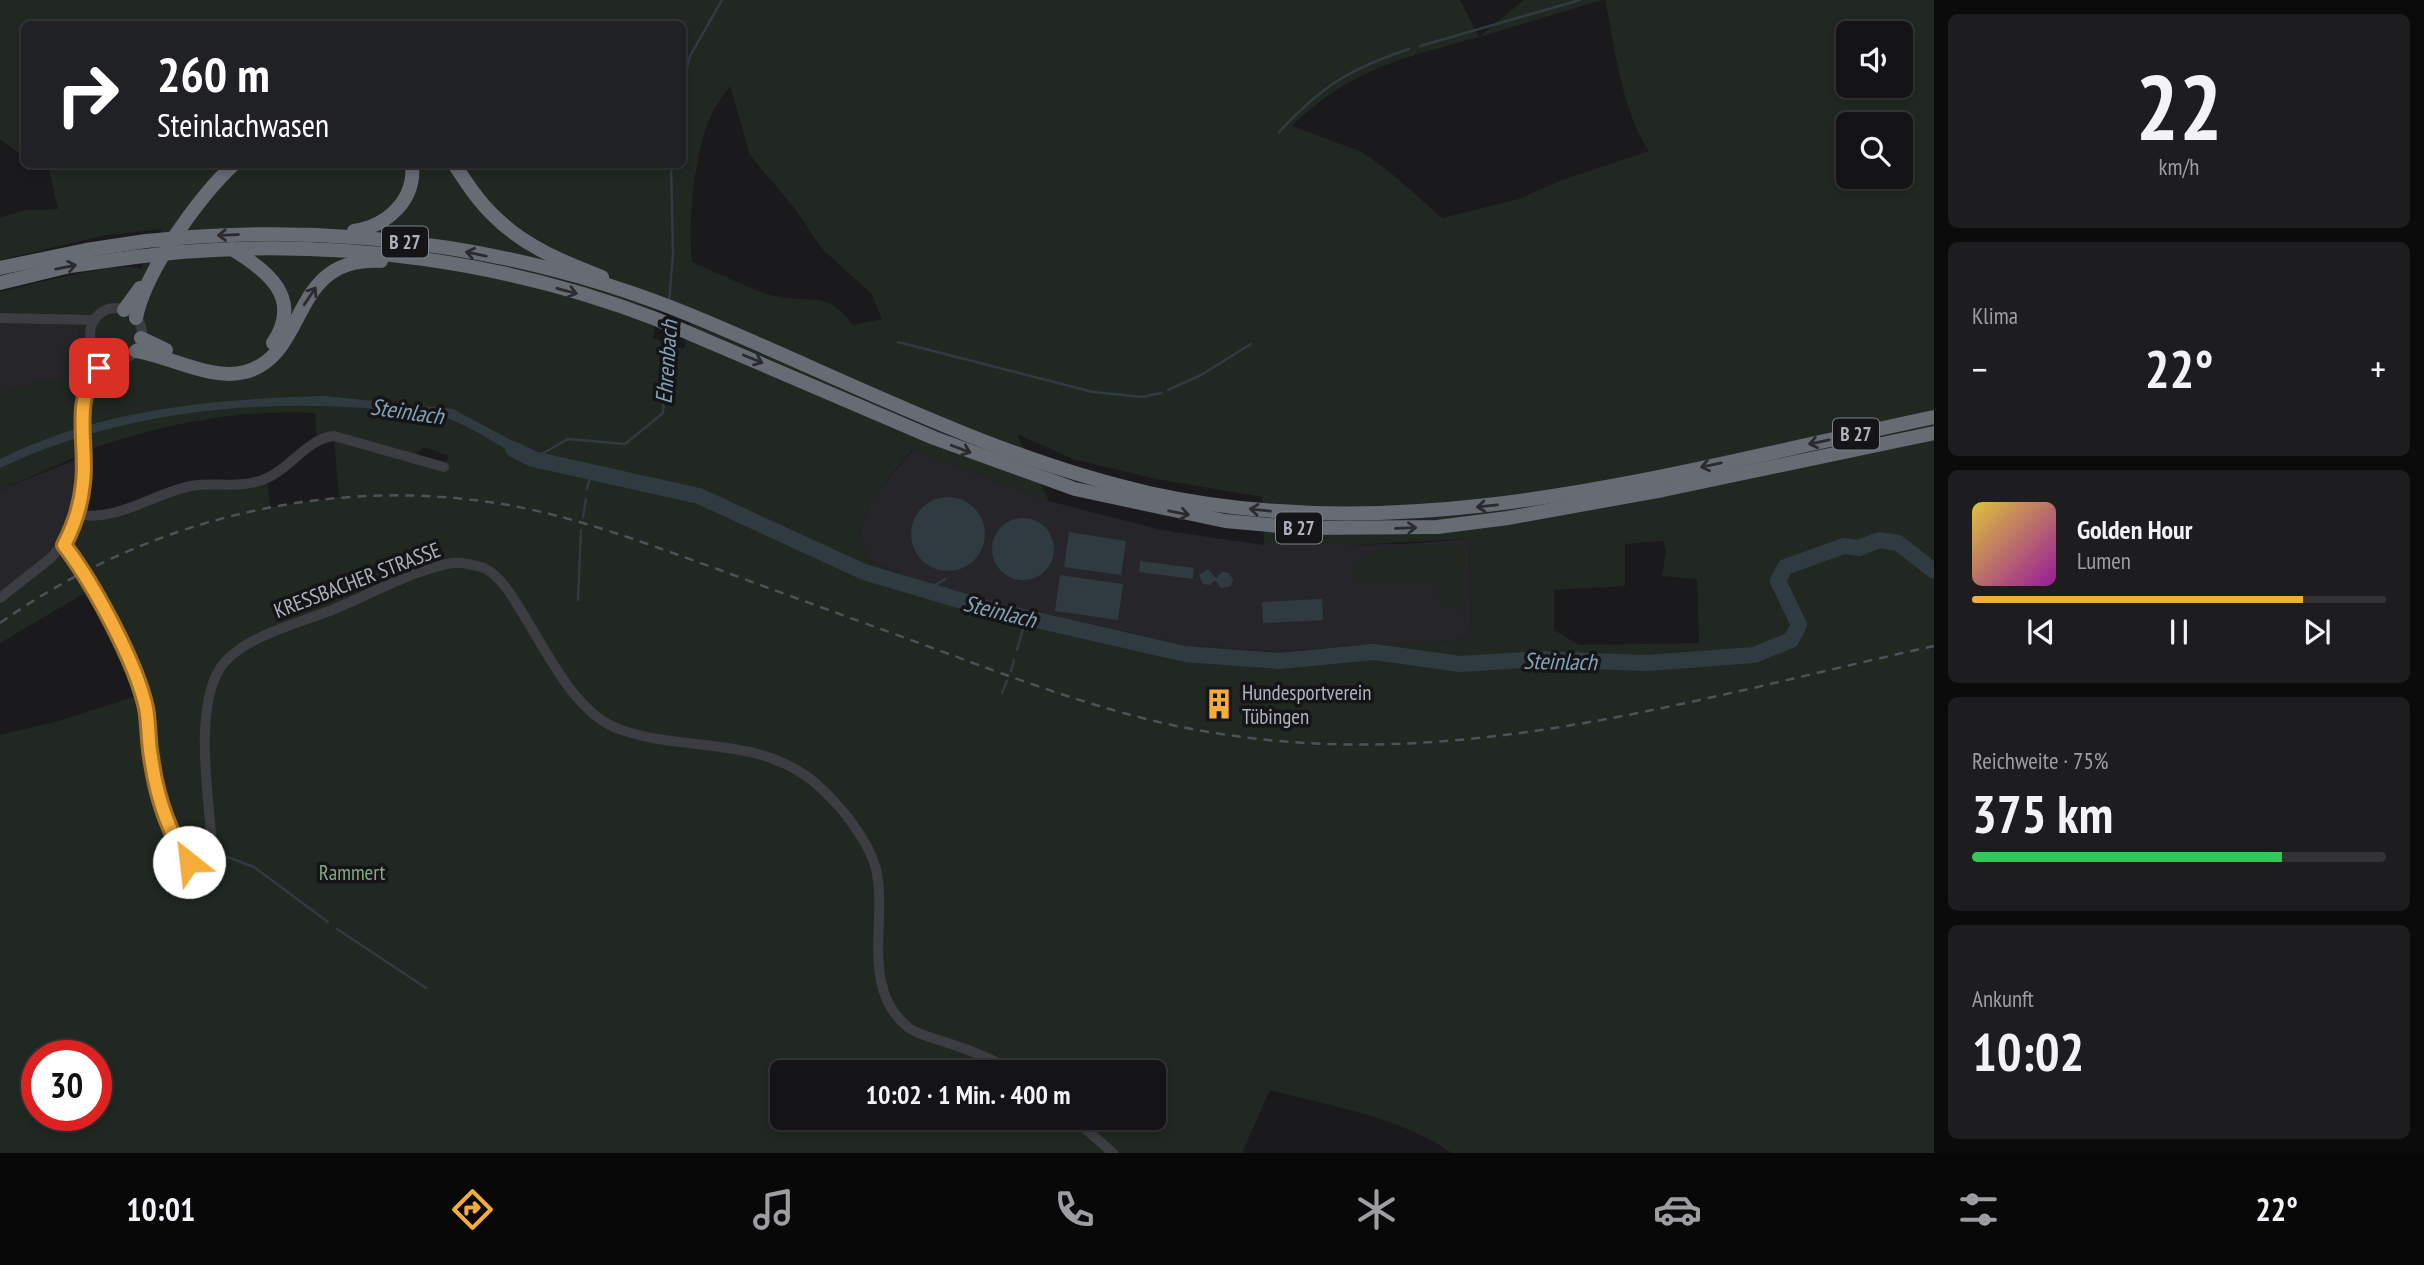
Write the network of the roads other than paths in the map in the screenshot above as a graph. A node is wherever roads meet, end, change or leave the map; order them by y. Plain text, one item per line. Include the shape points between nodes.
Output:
1 (223, 168) edge
2 (231, 168) edge
3 (412, 168) edge
4 (457, 168) edge
5 (265, 233) junction
6 (231, 249) junction
7 (453, 265) junction
8 (0, 268) edge
9 (0, 283) edge
10 (653, 302) junction
11 (130, 314) junction
12 (0, 318) edge
13 (94, 320) junction
14 (63, 321) junction
15 (90, 335) junction
16 (139, 345) junction
17 (96, 350) junction
18 (109, 359) junction
19 (82, 410) junction
20 (1934, 417) edge
21 (1934, 433) edge
22 (444, 467) dead end
23 (77, 514) junction
24 (64, 545) junction
25 (0, 598) edge
26 (996, 1060) edge
27 (1087, 1130) edge
28 (1113, 1153) edge

1 - 11 highway via 184,214
2 - 11 highway via 192,213
3 - 5 highway via 409,191 401,205 372,228
4 - 10 highway via 493,216 525,241
5 -> 8 highway, B 27, bridge via 146,241
10 -> 5 highway, B 27 via 543,268 446,248
6 - 7 highway, B 27 via 366,251
9 -> 6 highway, B 27, bridge via 135,257
6 - 16 highway via 270,275 283,299 281,330 269,349 256,360 227,367
16 -> 7 highway via 212,372 245,372 260,366 274,352 308,297 332,271 365,260
7 -> 21 highway, B 27 via 622,306 934,438 1075,489 1224,521 1301,528 1437,527 1663,490
20 -> 10 highway, B 27 via 1503,505 1406,513 1300,514 1148,493 1008,453
11 - 13 street via 108,310
11 - 16 street
12 - 14 street
13 - 14 street
13 - 15 street
14 - 15 street
15 - 17 street
16 - 18 street via 125,358
17 - 18 street
17 - 19 street via 82,382
18 - 19 street via 93,376
19 - 23 street via 84,481
22 - 23 street via 324,437 267,479 190,486 101,516
23 - 24 street
24 - 25 street
24 - 26 street, KRESSBACHER STRASSE via 130,665 146,708 151,756 166,817 182,852 195,867 214,856 206,732 219,668 254,640 385,585 456,562 484,568 503,583 562,677 605,722 652,737 741,748 783,764 821,788 852,825 876,867 877,958 882,988 897,1015 911,1030
27 - 28 street

